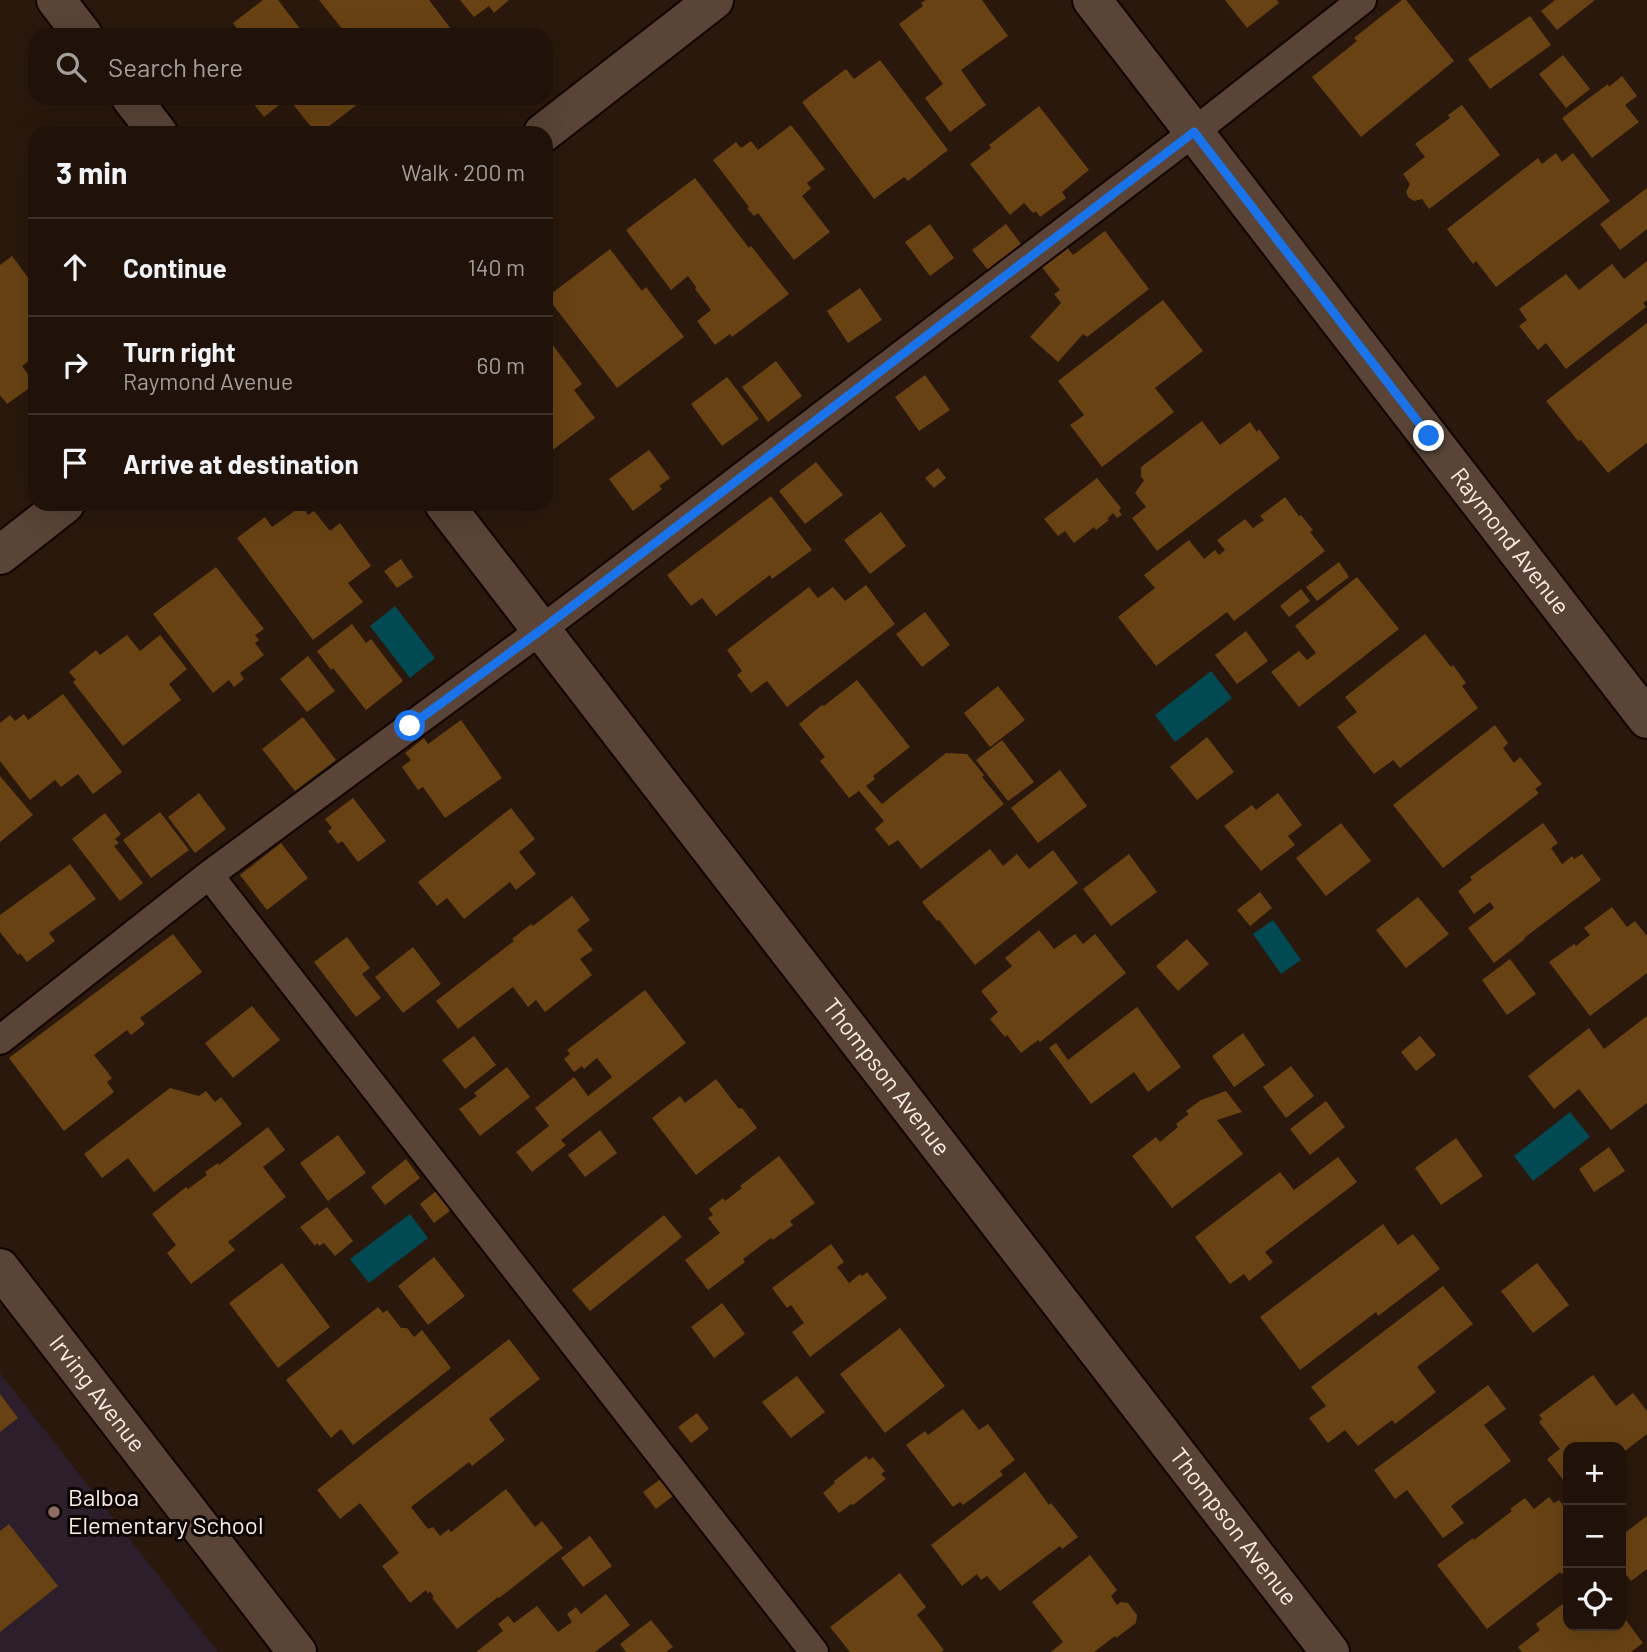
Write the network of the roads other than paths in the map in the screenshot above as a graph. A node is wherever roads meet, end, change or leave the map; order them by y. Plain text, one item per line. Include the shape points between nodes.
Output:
1 (56, 0) edge
2 (714, 0) edge
3 (1091, 0) edge
4 (1362, 0) edge
5 (78, 28) edge
6 (136, 105) edge
7 (153, 126) edge
8 (552, 126) edge
9 (1194, 132) junction
10 (56, 511) edge
11 (449, 511) edge
12 (0, 555) edge
13 (541, 630) junction
14 (1647, 719) edge
15 (209, 875) junction
16 (0, 1040) edge
17 (0, 1268) edge
18 (297, 1652) edge
19 (814, 1652) edge
20 (1330, 1652) edge

1 - 5 street
2 - 8 street
3 - 9 street, Raymond Avenue
4 - 9 lane
6 - 7 street
9 - 13 lane
9 - 14 street, Raymond Avenue
10 - 12 street
11 - 13 street, Thompson Avenue
13 - 15 lane
13 - 20 street, Thompson Avenue
15 - 16 lane
15 - 19 lane
17 - 18 street, Irving Avenue

